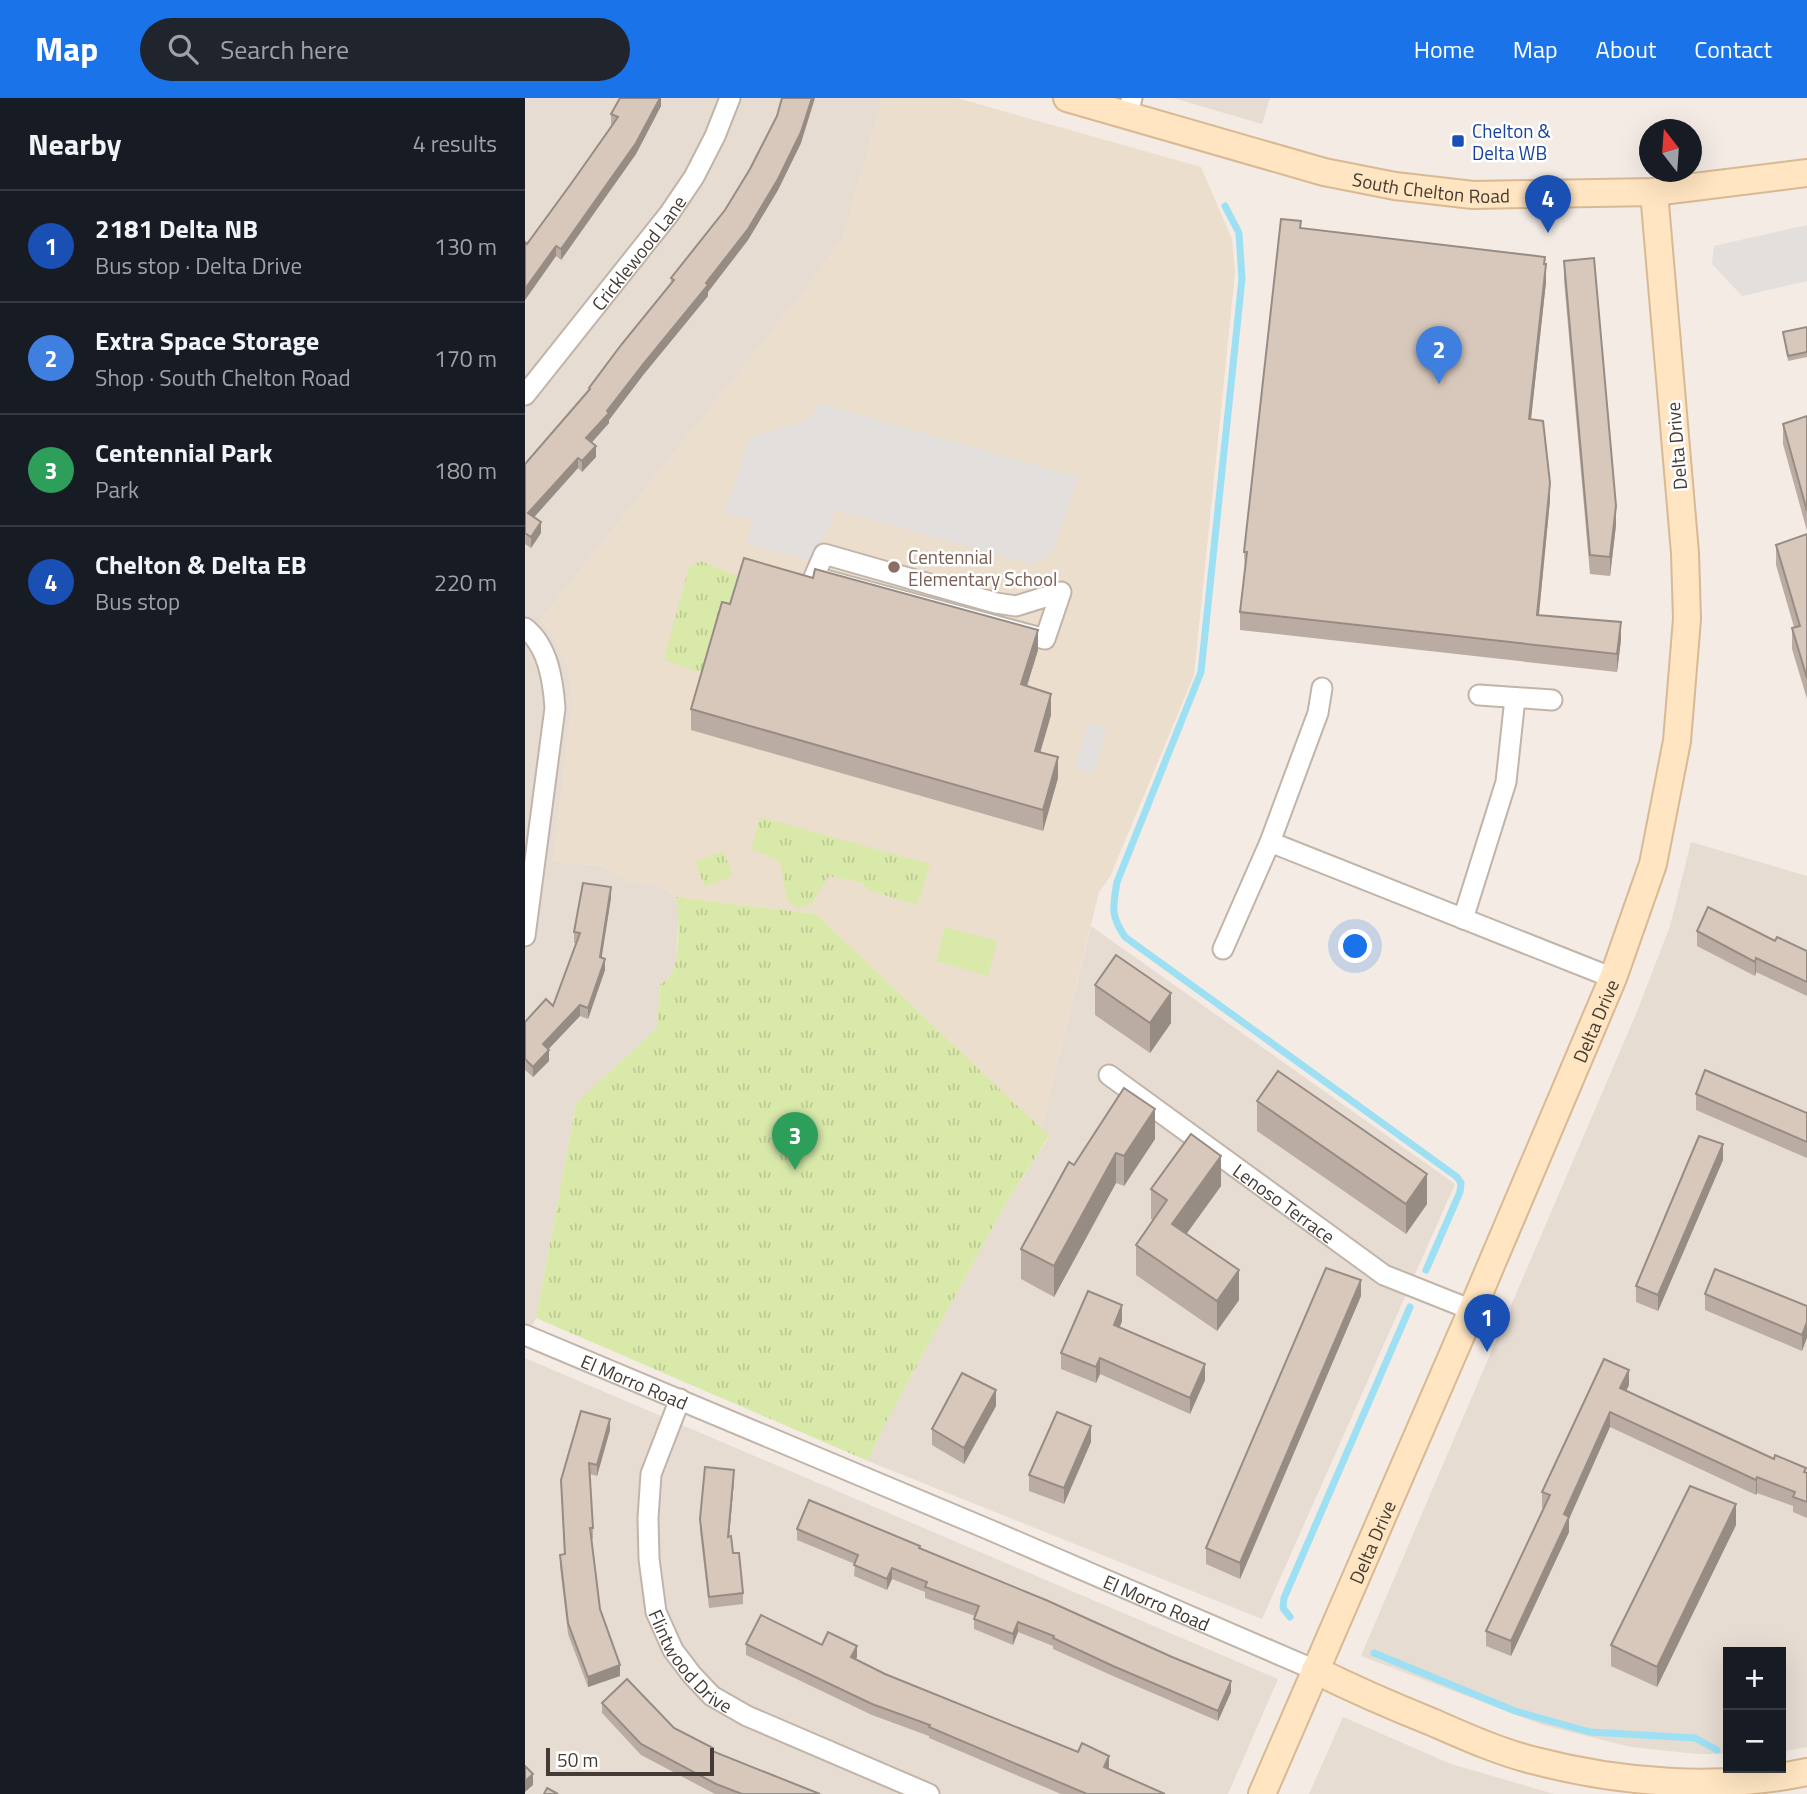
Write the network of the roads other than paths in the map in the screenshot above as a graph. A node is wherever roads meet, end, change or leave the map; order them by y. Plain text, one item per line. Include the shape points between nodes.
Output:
1 (730, 98) edge
2 (1067, 98) edge
3 (1129, 107) edge
4 (1807, 173) edge
5 (1654, 192) junction
6 (525, 395) edge
7 (525, 628) edge
8 (1045, 639) joint
9 (1322, 688) dead end
10 (1479, 695) dead end
11 (1515, 698) junction
12 (1552, 700) dead end
13 (1270, 842) junction
14 (1463, 919) junction
15 (525, 936) edge
16 (1223, 949) dead end
17 (1613, 978) junction
18 (1109, 1075) dead end
19 (1472, 1310) junction
20 (525, 1335) edge
21 (680, 1399) junction
22 (1315, 1670) junction
23 (1807, 1772) edge
24 (1740, 1787) edge
25 (1702, 1788) edge
26 (929, 1794) edge
27 (1262, 1794) edge

1 - 6 street, Cricklewood Lane via 694,177 669,214
2 - 3 main road, South Chelton Road
3 - 5 main road, South Chelton Road via 1324,172 1395,186 1473,195
4 - 5 main road, South Chelton Road
5 - 17 main road, Delta Drive via 1687,619 1677,741 1655,853
7 - 15 street via 536,637 547,663 555,708
8 - 8 street via 1061,592 1016,606 996,603 824,554 814,577
9 - 13 street via 1318,713
10 - 11 street
11 - 12 street
11 - 14 street via 1506,782
13 - 14 street
13 - 16 street
14 - 17 street
17 - 19 main road, Delta Drive
18 - 19 street, Lenoso Terrace via 1384,1275
19 - 22 main road, Delta Drive
20 - 21 street, El Morro Road
21 - 22 street, El Morro Road
21 - 26 street, Flintwood Drive via 652,1475 647,1518 656,1612 673,1650 712,1696 747,1716
22 - 25 main road, El Morro Road via 1487,1746 1532,1760
22 - 27 main road, Delta Drive
23 - 24 main road, El Morro Road
24 - 25 main road, El Morro Road

